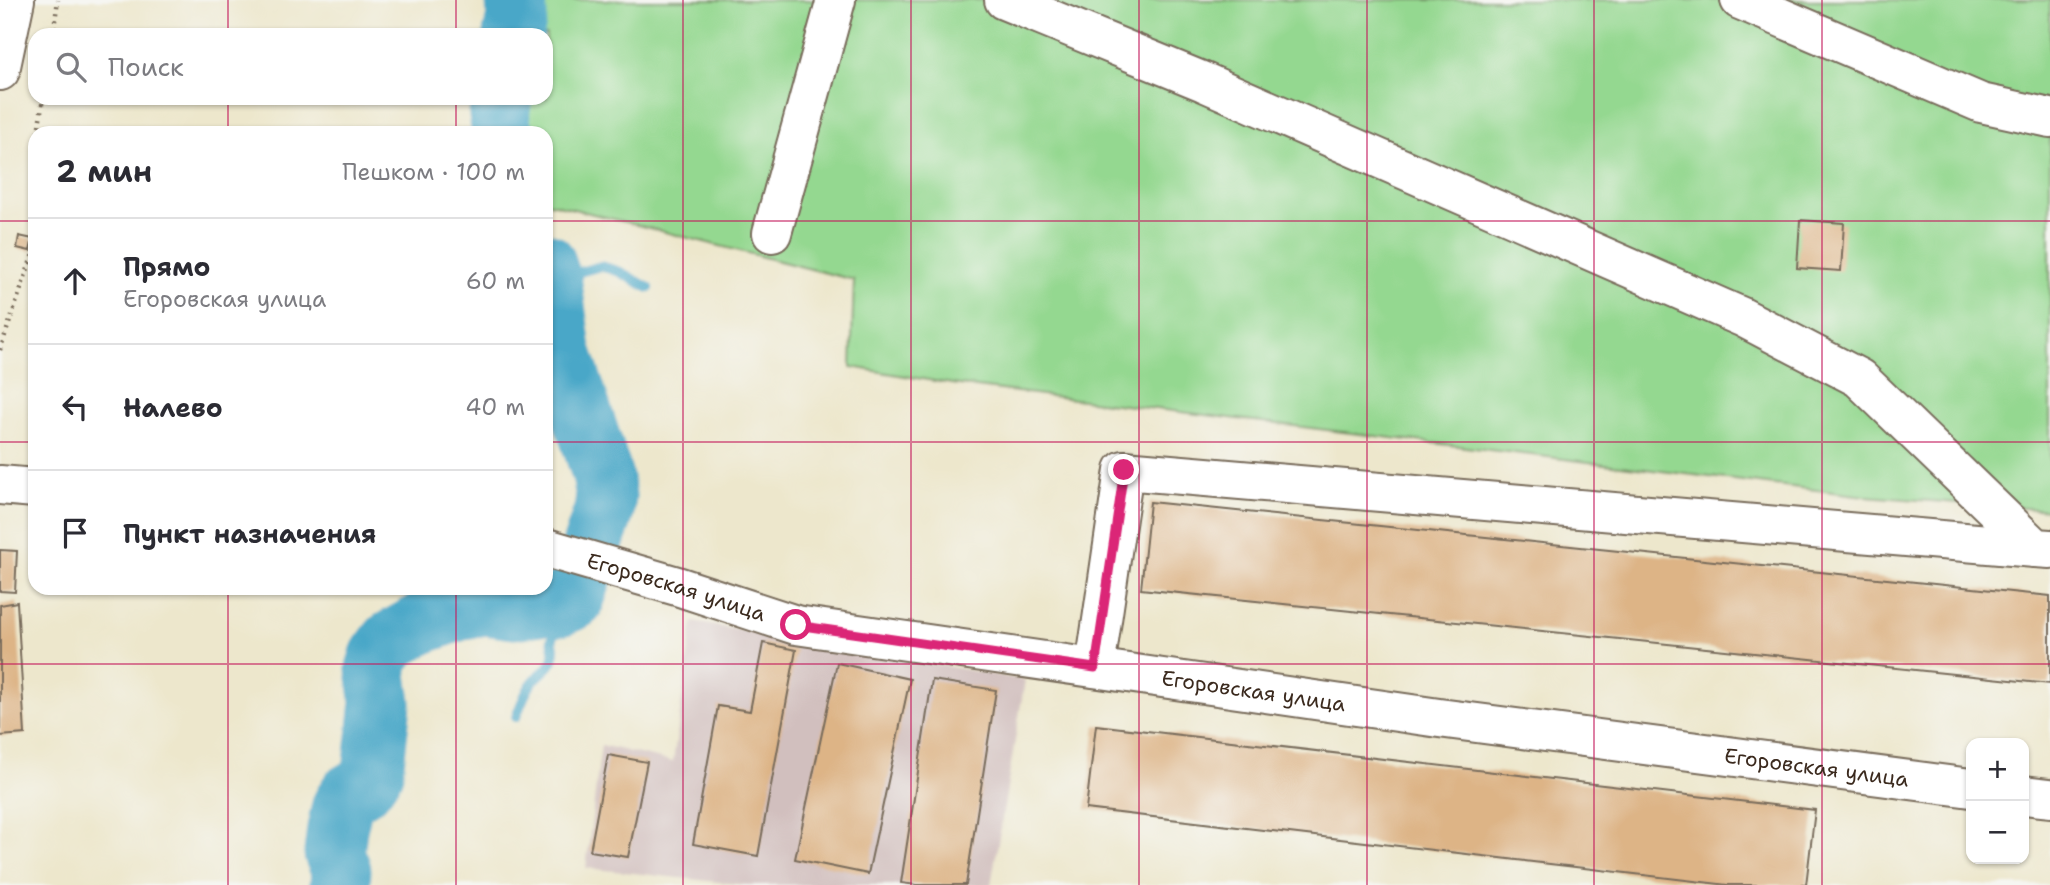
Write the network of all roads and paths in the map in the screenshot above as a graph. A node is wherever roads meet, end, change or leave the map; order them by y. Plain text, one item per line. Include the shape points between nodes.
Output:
1 (58, 0) edge
2 (836, 0) edge
3 (1004, 0) edge
4 (1740, 0) edge
5 (9, 11) edge
6 (53, 28) edge
7 (0, 71) edge
8 (42, 105) edge
9 (2050, 118) edge
10 (39, 126) edge
11 (772, 233) dead end
12 (28, 268) edge
13 (0, 350) edge
14 (0, 485) edge
15 (28, 487) edge
16 (2043, 548) edge
17 (553, 550) edge
18 (1095, 668) junction
19 (1966, 787) edge
20 (2029, 796) edge
21 (2050, 798) edge

1 - 6 path
2 - 11 street
3 - 16 street via 1742,317 1859,378
4 - 9 street via 1981,103
5 - 7 street
8 - 10 path
12 - 13 path
14 - 15 street
16 - 18 street via 1124,470
17 - 18 street, Егоровская улица via 796,625
18 - 19 street, Егоровская улица
20 - 21 street

